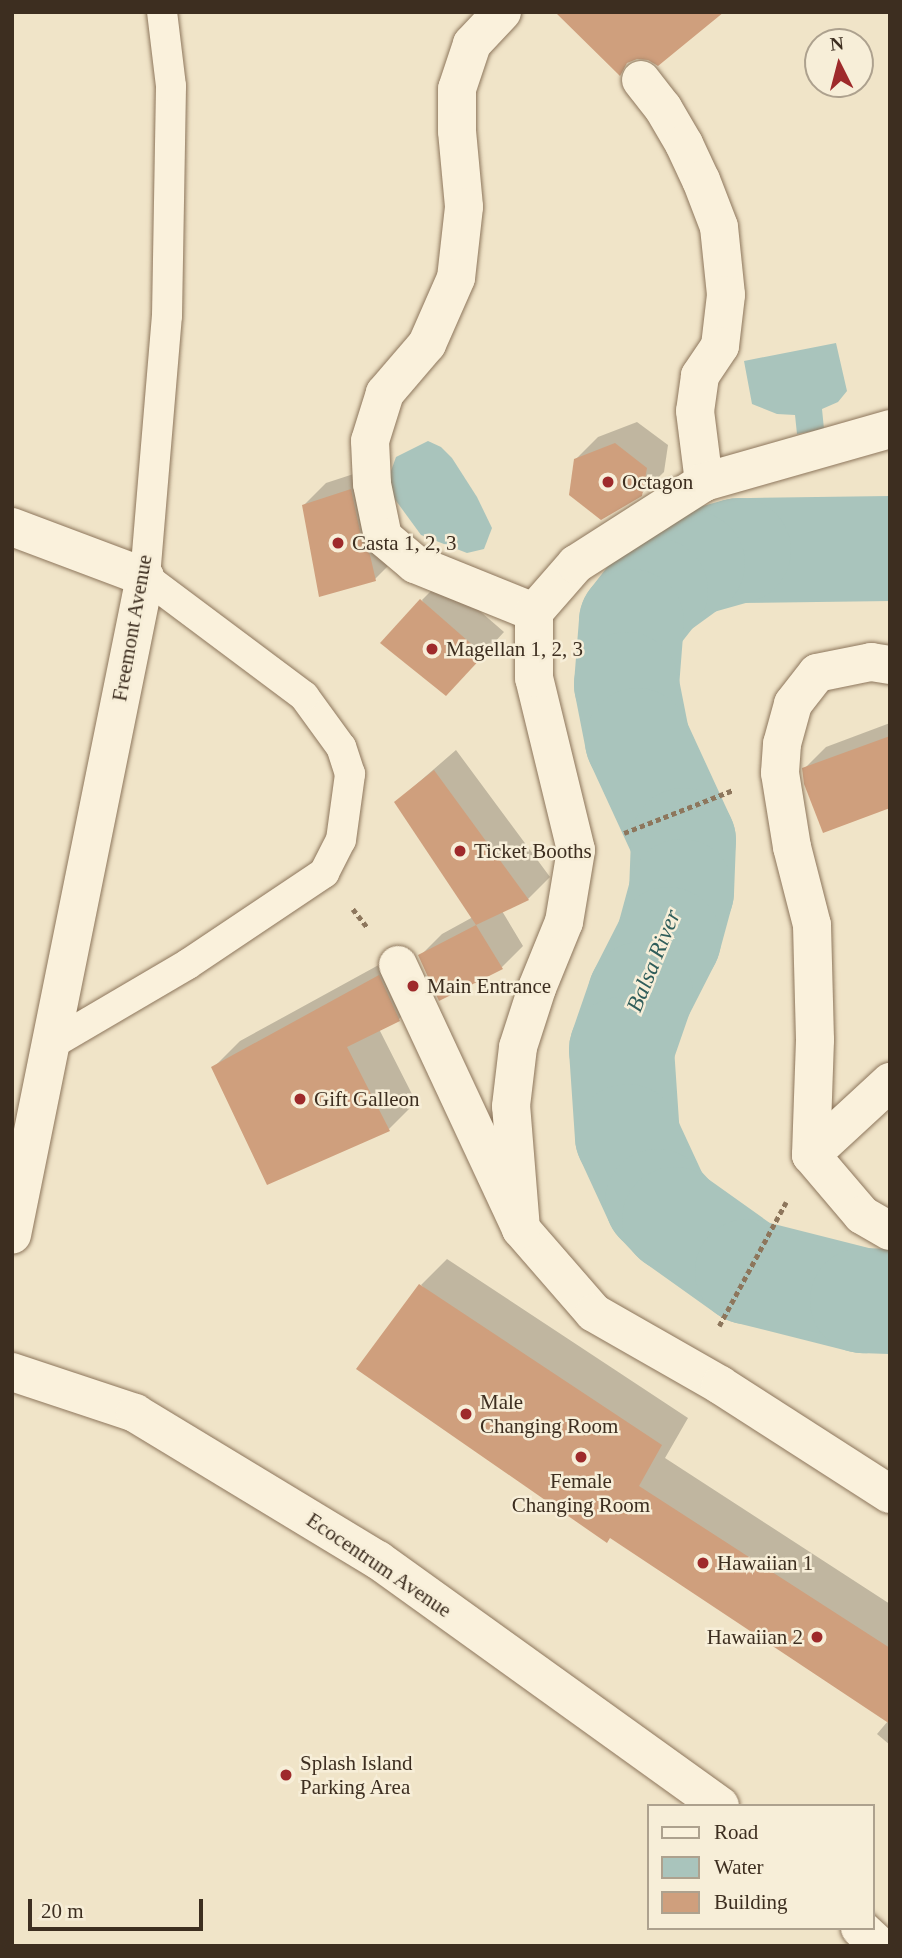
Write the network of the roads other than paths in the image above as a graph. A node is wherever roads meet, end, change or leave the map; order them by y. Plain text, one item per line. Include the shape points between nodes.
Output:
1 (162, 12) edge
2 (502, 12) edge
3 (641, 80) dead end
4 (890, 429) edge
5 (704, 482) junction
6 (12, 527) edge
7 (145, 577) junction
8 (534, 612) junction
9 (890, 665) edge
10 (398, 965) road end
11 (50, 1045) junction
12 (890, 1082) edge
13 (811, 1154) junction
14 (521, 1229) junction
15 (890, 1231) edge
16 (12, 1236) edge
17 (12, 1372) edge
18 (890, 1494) edge
19 (717, 1804) edge
20 (862, 1930) edge
21 (878, 1946) edge

1 - 7 lane, Freemont Avenue via 171,86 167,316
2 - 8 street via 472,44 457,89 464,207 456,278 428,344 385,393 370,440 372,484 383,537 415,564
3 - 5 street via 684,144 719,227 726,296 720,346 700,376 695,411
4 - 5 street
5 - 8 street via 576,564
6 - 7 street
7 - 11 street, Freemont Avenue
7 - 11 lane via 304,696 341,747 350,774 341,840 324,873 188,964
8 - 14 street via 534,678 576,849 564,922 518,1047 511,1106
9 - 13 street via 871,662 817,673 793,704 782,744 780,773 792,847 812,925 816,1040
10 - 14 street
11 - 16 street, Freemont Avenue
12 - 13 street
13 - 15 street via 862,1215
14 - 18 street via 594,1313 695,1370
17 - 19 street, Ecocentrum Avenue via 135,1413 378,1560
20 - 21 street

